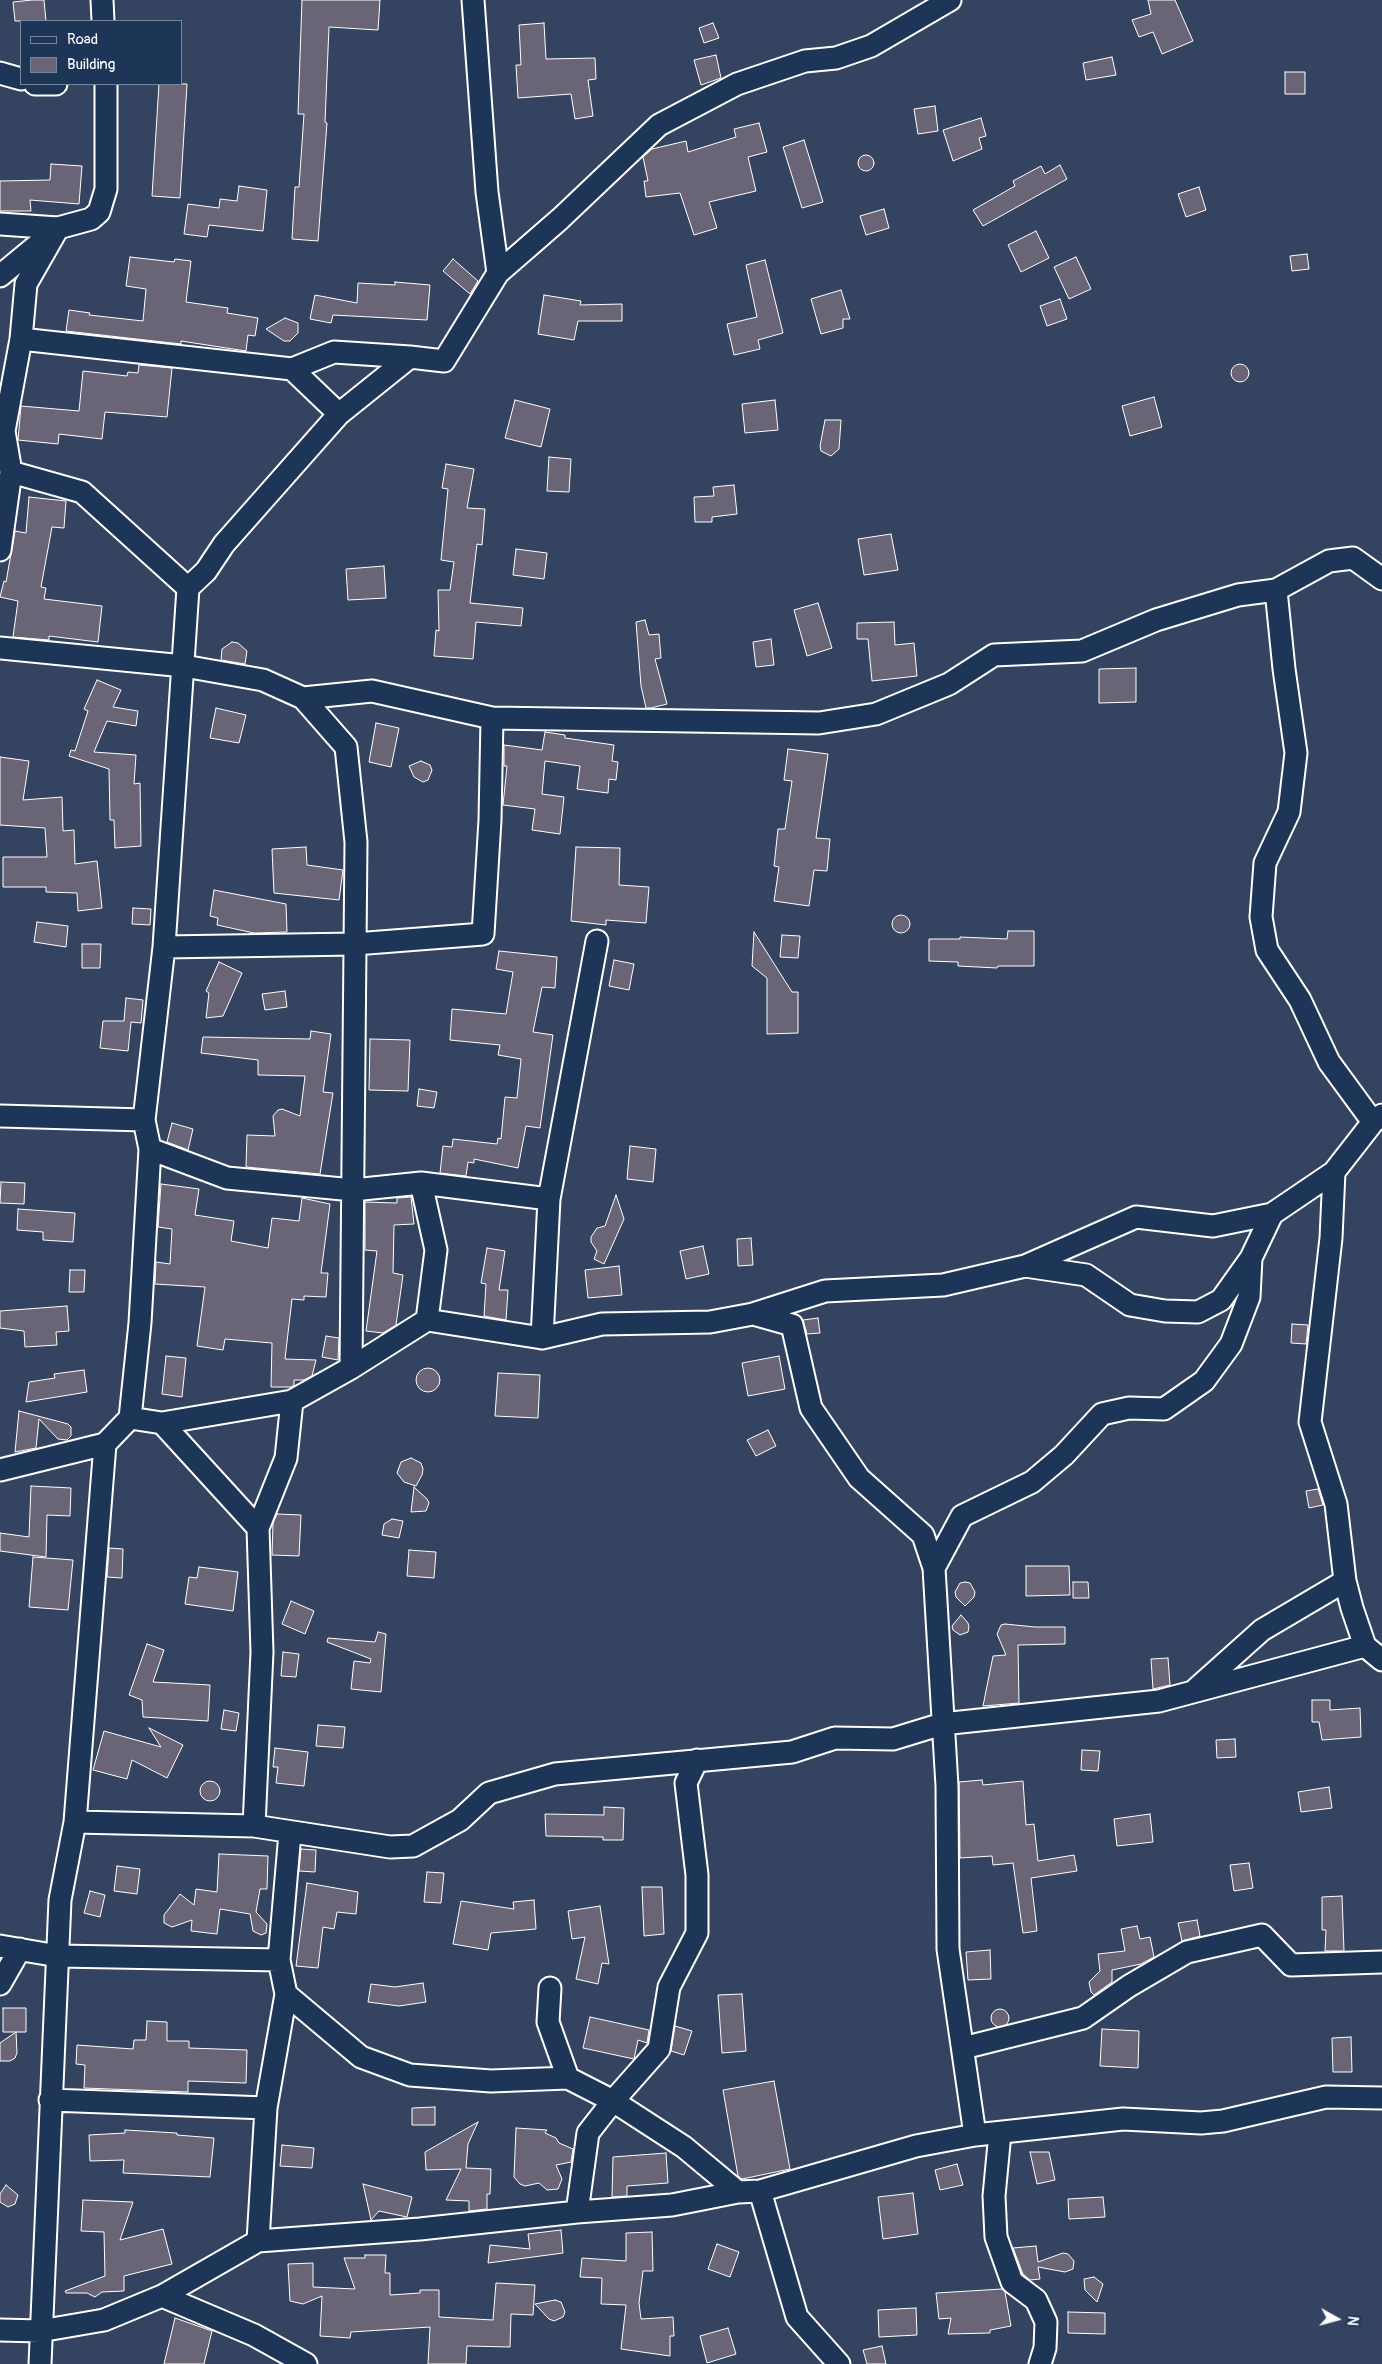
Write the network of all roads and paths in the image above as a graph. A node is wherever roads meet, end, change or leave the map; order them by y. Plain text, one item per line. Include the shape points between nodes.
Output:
1 (102, 0) edge
2 (473, 0) edge
3 (950, 0) edge
4 (103, 20) edge
5 (0, 73) edge
6 (20, 79) edge
7 (106, 85) edge
8 (0, 224) edge
9 (58, 228) junction
10 (498, 273) junction
11 (0, 276) edge
12 (21, 339) junction
13 (410, 357) junction
14 (292, 368) junction
15 (339, 414) junction
16 (2, 431) edge
17 (11, 472) junction
18 (0, 550) edge
19 (1382, 579) edge
20 (188, 588) junction
21 (1276, 590) junction
22 (0, 648) edge
23 (184, 666) junction
24 (303, 698) junction
25 (492, 718) junction
26 (597, 942) dead end
27 (355, 944) junction
28 (164, 947) junction
29 (0, 1116) edge
30 (1378, 1119) edge
31 (144, 1120) junction
32 (150, 1149) junction
33 (1334, 1172) junction
34 (422, 1183) junction
35 (353, 1190) junction
36 (549, 1199) junction
37 (1272, 1214) junction
38 (1251, 1258) junction
39 (1025, 1266) junction
40 (754, 1314) junction
41 (427, 1320) junction
42 (542, 1338) junction
43 (351, 1368) junction
44 (292, 1401) junction
45 (130, 1418) junction
46 (162, 1423) junction
47 (104, 1444) junction
48 (0, 1470) edge
49 (258, 1528) junction
50 (934, 1568) junction
51 (1346, 1581) junction
52 (1377, 1656) edge
53 (1192, 1693) junction
54 (942, 1724) junction
55 (697, 1760) junction
56 (74, 1822) junction
57 (254, 1826) junction
58 (290, 1833) junction
59 (10, 1948) edge
60 (58, 1956) junction
61 (279, 1960) junction
62 (1382, 1962) edge
63 (0, 1984) edge
64 (550, 1988) dead end
65 (286, 1994) junction
66 (963, 2048) junction
67 (568, 2078) junction
68 (1382, 2098) edge
69 (50, 2100) junction
70 (613, 2101) junction
71 (266, 2108) junction
72 (1000, 2133) junction
73 (975, 2135) junction
74 (760, 2191) junction
75 (738, 2192) junction
76 (577, 2212) junction
77 (258, 2241) junction
78 (162, 2296) junction
79 (0, 2330) edge
80 (40, 2331) junction
81 (40, 2364) edge
82 (306, 2364) edge
83 (839, 2364) edge
84 (1040, 2364) edge

1 - 4 street
2 - 10 street via 487,192
3 - 10 street via 871,46 836,58 805,61 737,84 659,125
5 - 6 street
7 - 9 street via 106,189 99,212 91,219
8 - 9 street
9 - 11 street
9 - 12 street via 26,284
10 - 13 street via 444,361
12 - 14 street
12 - 16 street
13 - 14 street via 334,352
13 - 15 street
14 - 15 street
15 - 20 street
16 - 17 street
17 - 18 street
17 - 20 street via 82,492
19 - 21 street via 1353,558 1329,561
20 - 23 street
21 - 25 street via 1238,595 1164,618 1082,651 994,655 949,684 876,714 819,723
21 - 30 street via 1296,753 1289,812 1264,863 1261,917 1268,950 1300,1000 1329,1062
22 - 23 street
23 - 24 street via 263,680
23 - 28 street
24 - 25 street via 372,691
24 - 27 street via 346,747 356,842
25 - 27 street via 490,820 482,934
26 - 36 street
27 - 28 street
27 - 35 street
28 - 31 street
29 - 31 street
30 - 33 street
31 - 32 street
32 - 35 street via 227,1178
32 - 45 street via 140,1323
33 - 37 street
33 - 51 street via 1331,1238 1310,1422 1336,1504
34 - 35 street
34 - 36 street
34 - 41 street via 436,1250
35 - 43 street
36 - 42 street
37 - 38 street
37 - 39 street via 1213,1226 1136,1217
38 - 39 street via 1221,1300 1198,1312 1130,1305 1086,1275
38 - 50 street via 1249,1297 1231,1344 1204,1380 1164,1409 1130,1408 1102,1414 1064,1455 1032,1482 962,1516
39 - 40 street via 943,1285 825,1291
40 - 42 street via 710,1322 602,1324
40 - 50 street via 792,1325 811,1408 859,1478 923,1535
41 - 42 street
41 - 43 street
43 - 44 street
44 - 46 street
44 - 49 street via 286,1458
45 - 46 street
45 - 47 street
46 - 49 street
47 - 48 street
47 - 56 street
49 - 57 street via 262,1652
50 - 54 street
51 - 52 street
51 - 53 street via 1262,1630
52 - 53 street
53 - 54 street via 1159,1701
54 - 55 street via 893,1739 835,1738 792,1752
54 - 66 street via 947,1786 948,1948
55 - 58 street via 555,1774 488,1793 460,1820 413,1846 390,1847
55 - 70 street via 686,1783 697,1875 697,1934 670,1988 659,2049
56 - 57 street
56 - 60 street via 60,1900
57 - 58 street
58 - 61 street
59 - 60 street
59 - 63 street
60 - 61 street
60 - 69 street
61 - 65 street
62 - 66 street via 1292,1965 1262,1935 1187,1952 1128,1986 1083,2018
64 - 67 street via 548,2022
65 - 67 street via 361,2057 410,2075 491,2081
65 - 71 street
66 - 73 street
67 - 70 street
68 - 72 street via 1326,2097 1223,2121 1201,2123 1123,2118
69 - 71 street
69 - 80 street
70 - 75 street via 684,2146
70 - 76 street via 588,2133
71 - 77 street
72 - 73 street
72 - 84 street via 994,2196 996,2237 1012,2282 1036,2300 1046,2322 1045,2348
73 - 74 street via 916,2146
74 - 75 street
74 - 83 street via 797,2317
75 - 76 street via 672,2205
76 - 77 street via 420,2229
77 - 78 street
78 - 80 street via 104,2320
78 - 82 street via 254,2335
79 - 80 street
80 - 81 street

